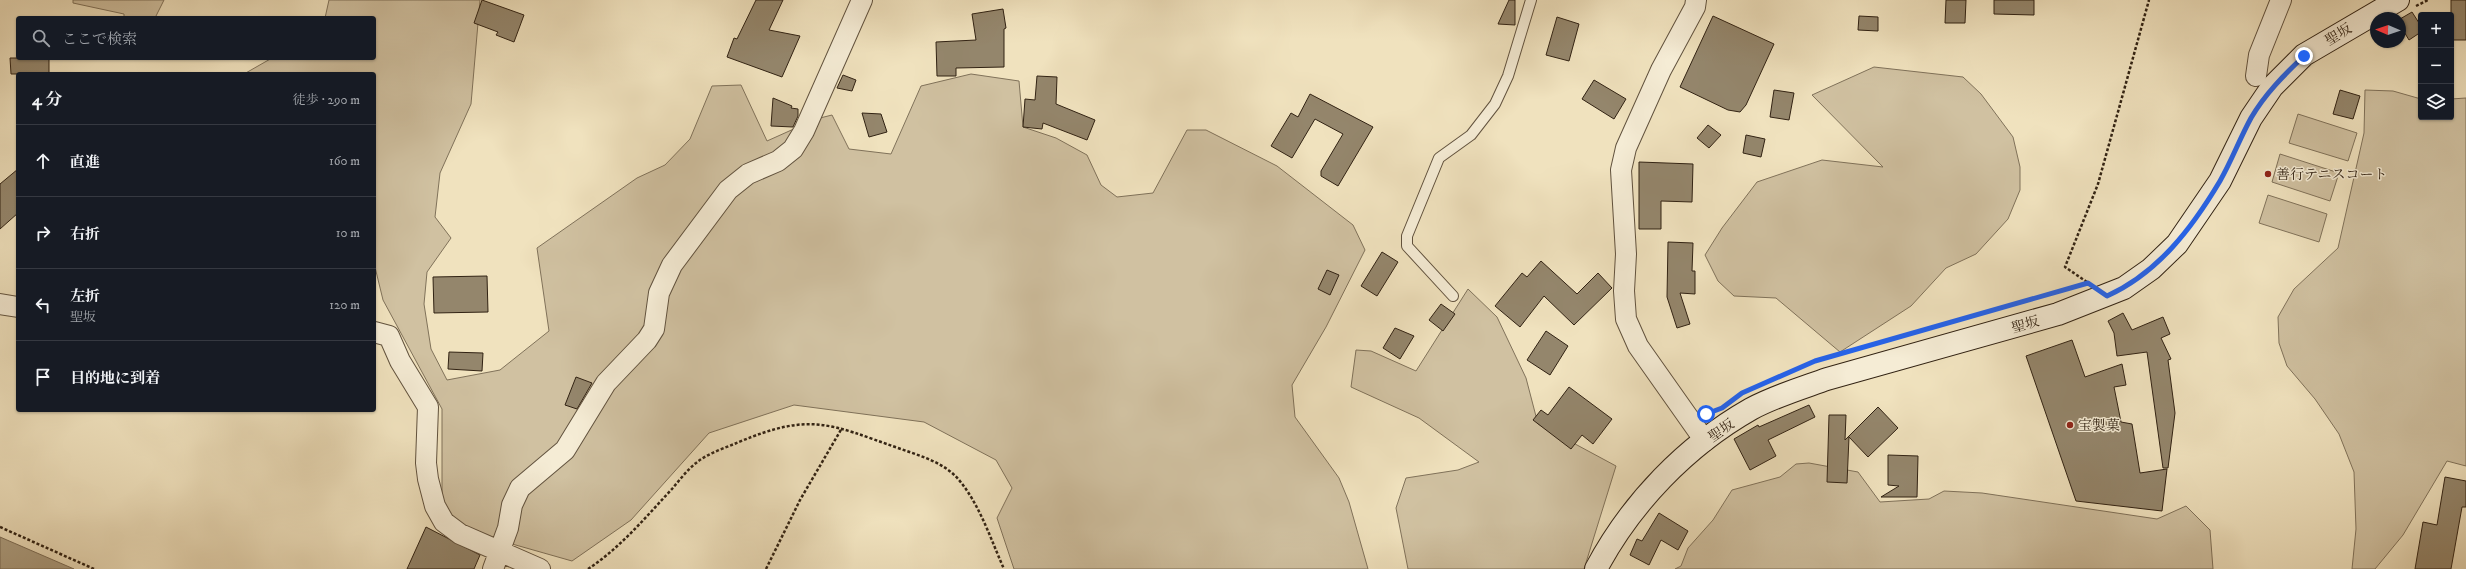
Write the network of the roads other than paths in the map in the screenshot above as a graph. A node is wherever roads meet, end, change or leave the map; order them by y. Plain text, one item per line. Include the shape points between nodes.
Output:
1 (862, 0) edge
2 (1531, 0) edge
3 (1696, 0) edge
4 (2281, 0) edge
5 (2398, 0) edge
6 (2256, 76) dead end
7 (1454, 296) dead end
8 (0, 304) edge
9 (16, 307) edge
10 (376, 333) edge
11 (1705, 441) junction
12 (497, 561) edge
13 (540, 569) edge
14 (1596, 569) edge

1 - 12 street via 804,131 793,149 778,161 748,174 728,190 690,239 663,283 654,329 647,340 606,383 565,450 520,488
2 - 7 lane via 1508,76 1495,104 1471,135 1439,158 1407,236 1407,246
3 - 11 street via 1695,7 1661,70 1626,148 1621,170 1625,226 1626,319 1638,346
4 - 6 street via 2259,55
5 - 11 street, 聖坂 via 2304,56 2272,87 2251,118 2220,181 2177,244 2151,269 2124,288 2058,314 1827,379 1790,392 1751,409
8 - 9 street
10 - 12 street via 389,336 400,361 428,408 426,463 435,506 444,522
11 - 14 street, 聖坂 via 1656,484 1629,516
12 - 13 street

